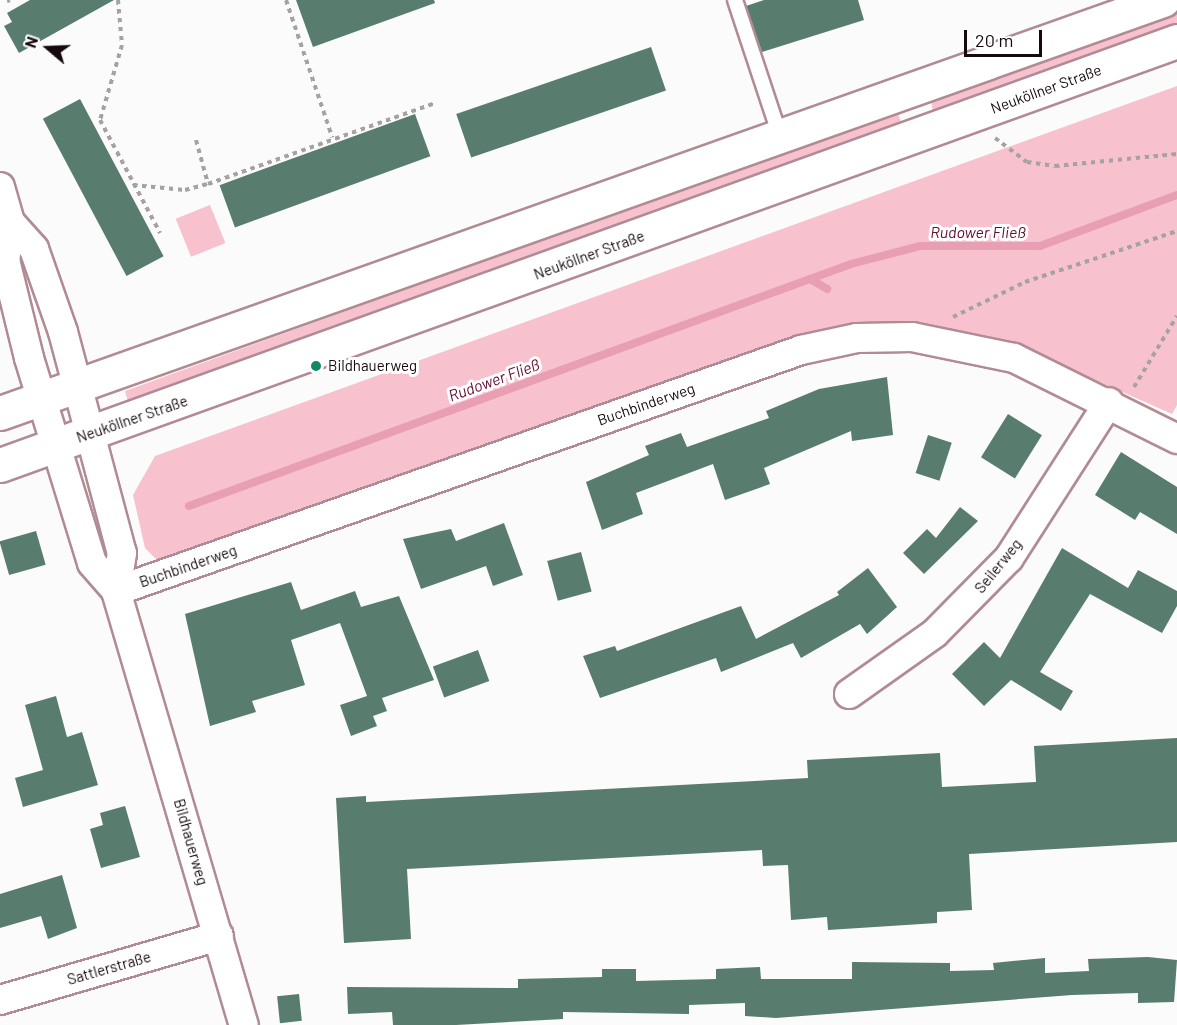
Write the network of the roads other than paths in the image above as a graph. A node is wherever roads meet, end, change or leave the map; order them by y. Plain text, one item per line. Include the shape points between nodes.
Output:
1 (735, 0) edge
2 (1163, 0) edge
3 (1177, 41) edge
4 (908, 92) junction
5 (923, 133) junction
6 (781, 138) junction
7 (0, 187) edge
8 (10, 222) junction
9 (78, 386) junction
10 (41, 399) junction
11 (1109, 402) junction
12 (0, 413) edge
13 (91, 434) junction
14 (1177, 439) edge
15 (54, 447) junction
16 (0, 465) edge
17 (116, 591) junction
18 (849, 694) dead end
19 (219, 936) junction
20 (0, 1000) edge
21 (244, 1025) edge

1 - 6 lane
2 - 4 main road
3 - 5 main road, Neuköllner Straße
4 - 5 main road
4 - 6 main road
5 - 13 main road, Neuköllner Straße
6 - 9 main road
7 - 8 street, Bildhauerweg
8 - 9 street, Bildhauerweg via 34,249
8 - 10 street, Bildhauerweg via 5,260
9 - 10 main road
9 - 13 street, Bildhauerweg
10 - 12 main road
10 - 15 street, Bildhauerweg
11 - 14 street, Buchbinderweg
11 - 17 street, Buchbinderweg via 1014,358 912,337 857,338 801,350
11 - 18 street, Seilerweg via 1009,558 935,633
13 - 15 main road, Neuköllner Straße
13 - 17 street, Bildhauerweg via 122,553
15 - 16 main road, Neuköllner Straße
15 - 17 street, Bildhauerweg via 92,563
17 - 19 street, Bildhauerweg
19 - 20 street, Sattlerstraße
19 - 21 street, Bildhauerweg

